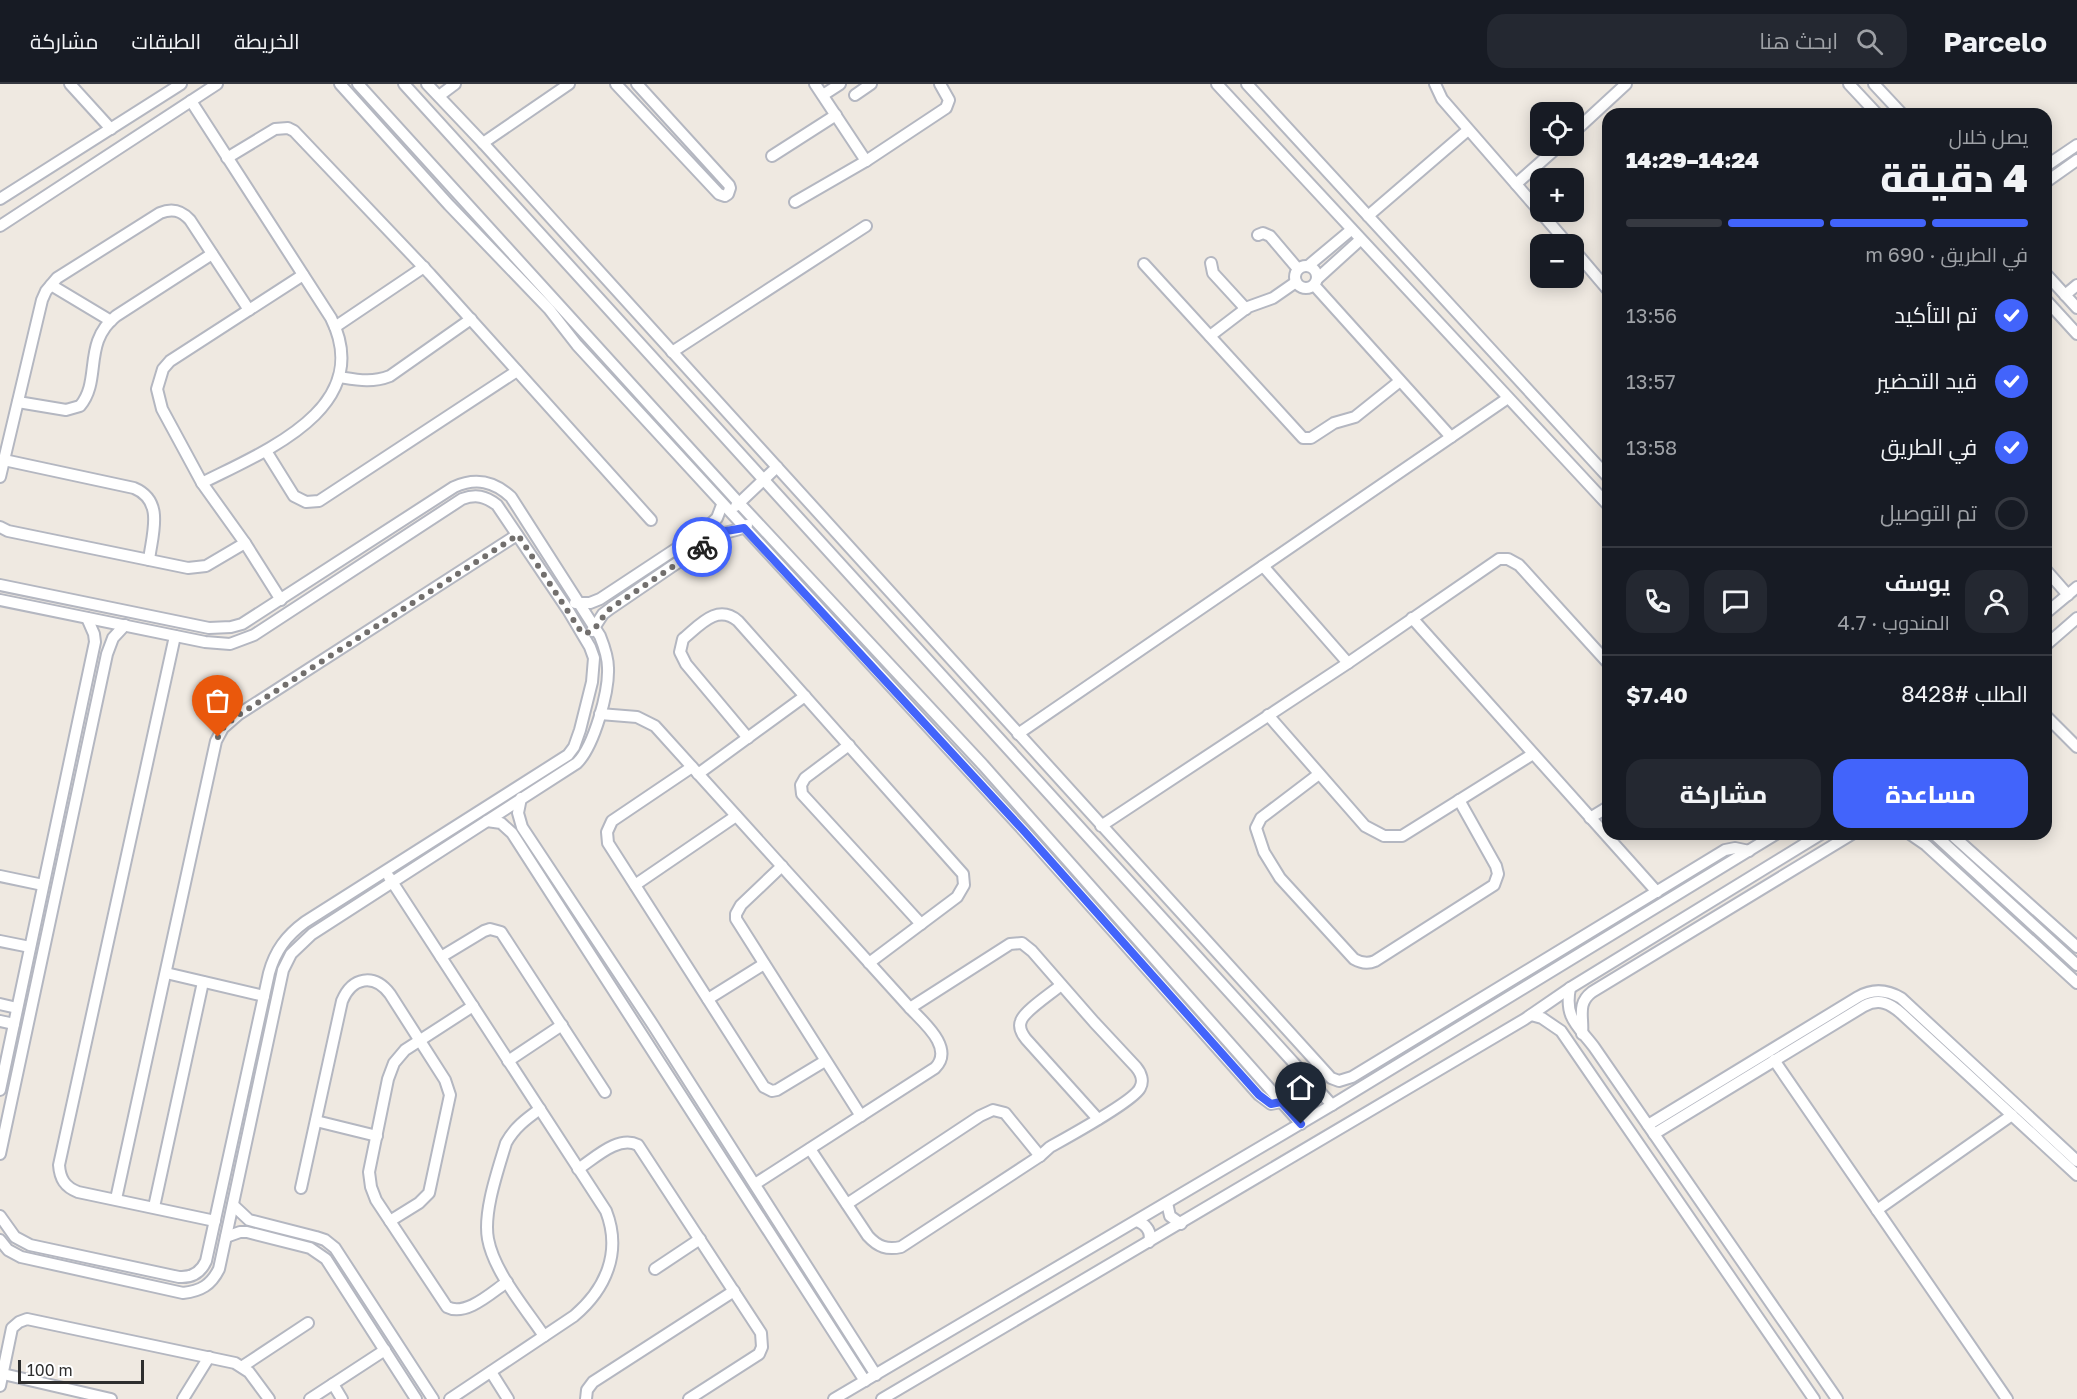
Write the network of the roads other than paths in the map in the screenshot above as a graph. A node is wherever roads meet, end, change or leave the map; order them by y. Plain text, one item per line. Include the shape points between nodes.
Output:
1 (70, 84) edge
2 (181, 84) edge
3 (217, 84) edge
4 (340, 84) edge
5 (358, 84) edge
6 (404, 84) edge
7 (426, 84) edge
8 (455, 84) edge
9 (569, 84) edge
10 (616, 84) edge
11 (638, 84) edge
12 (815, 84) edge
13 (840, 84) edge
14 (871, 84) edge
15 (940, 84) edge
16 (1217, 84) edge
17 (1247, 84) edge
18 (1435, 84) edge
19 (1626, 84) edge
20 (1850, 84) edge
21 (1874, 84) edge
22 (856, 90) edge
23 (823, 95) junction
24 (439, 96) junction
25 (190, 101) junction
26 (1872, 108) edge
27 (1896, 108) edge
28 (662, 111) junction
29 (836, 115) junction
30 (650, 121) junction
31 (1584, 123) edge
32 (111, 129) junction
33 (1468, 130) junction
34 (483, 143) junction
35 (2077, 145) edge
36 (772, 156) dead end
37 (1548, 156) edge
38 (227, 158) junction
39 (2077, 160) edge
40 (866, 161) junction
41 (2052, 162) edge
42 (2052, 178) edge
43 (1516, 184) junction
44 (0, 199) edge
45 (795, 201) dead end
46 (1368, 216) junction
47 (0, 226) edge
48 (866, 226) dead end
49 (1351, 230) junction
50 (1559, 234) edge
51 (1258, 235) dead end
52 (1360, 240) junction
53 (212, 254) junction
54 (1584, 262) edge
55 (1211, 263) dead end
56 (1144, 264) dead end
57 (424, 267) junction
58 (1303, 267) junction
59 (303, 275) junction
60 (2052, 281) edge
61 (1296, 282) junction
62 (1316, 282) junction
63 (1602, 283) edge
64 (51, 285) junction
65 (2077, 285) edge
66 (2065, 295) junction
67 (2052, 307) edge
68 (2077, 308) edge
69 (1246, 309) junction
70 (249, 310) junction
71 (471, 319) junction
72 (111, 321) junction
73 (335, 327) junction
74 (2077, 334) edge
75 (1210, 336) junction
76 (672, 352) junction
77 (517, 371) junction
78 (339, 377) junction
79 (1400, 381) junction
80 (1508, 398) junction
81 (18, 402) junction
82 (1451, 437) junction
83 (266, 451) junction
84 (4, 460) junction
85 (777, 467) junction
86 (1602, 470) edge
87 (0, 477) edge
88 (764, 479) junction
89 (202, 483) junction
90 (1602, 499) edge
91 (739, 503) junction
92 (726, 509) junction
93 (754, 518) junction
94 (651, 520) dead end
95 (0, 527) edge
96 (744, 528) junction
97 (383, 534) junction
98 (518, 535) junction
99 (245, 543) junction
100 (391, 546) junction
101 (149, 560) junction
102 (1263, 566) junction
103 (2052, 577) edge
104 (0, 585) edge
105 (2077, 587) edge
106 (35, 592) junction
107 (2068, 595) junction
108 (0, 600) edge
109 (281, 600) junction
110 (578, 603) junction
111 (32, 607) junction
112 (2052, 608) edge
113 (568, 610) junction
114 (87, 618) junction
115 (1412, 618) junction
116 (2077, 618) edge
117 (125, 625) junction
118 (595, 628) junction
119 (582, 633) junction
120 (175, 636) junction
121 (2052, 640) edge
122 (1602, 656) edge
123 (1348, 663) junction
124 (805, 696) junction
125 (600, 714) junction
126 (1268, 715) junction
127 (2052, 722) edge
128 (1018, 734) junction
129 (748, 738) junction
130 (849, 745) junction
131 (2077, 747) edge
132 (1533, 754) junction
133 (695, 770) junction
134 (1319, 774) junction
135 (521, 798) junction
136 (1459, 800) junction
137 (1602, 811) edge
138 (736, 816) junction
139 (1590, 818) junction
140 (487, 821) junction
141 (1101, 826) junction
142 (1602, 831) edge
143 (1610, 840) edge
144 (1766, 840) edge
145 (1812, 840) edge
146 (1842, 840) edge
147 (1919, 840) edge
148 (1941, 840) edge
149 (1958, 840) edge
150 (1749, 850) junction
151 (782, 867) junction
152 (1988, 867) junction
153 (385, 872) junction
154 (1979, 875) junction
155 (0, 876) edge
156 (392, 882) junction
157 (44, 885) junction
158 (635, 885) junction
159 (1657, 892) junction
160 (37, 915) junction
161 (51, 917) junction
162 (921, 924) junction
163 (0, 941) edge
164 (30, 947) junction
165 (2077, 947) edge
166 (441, 957) junction
167 (869, 963) junction
168 (764, 964) junction
169 (2077, 965) edge
170 (165, 973) junction
171 (202, 982) junction
172 (2077, 983) edge
173 (1061, 985) junction
174 (1570, 988) junction
175 (264, 996) junction
176 (708, 999) junction
177 (0, 1004) edge
178 (473, 1006) junction
179 (17, 1008) junction
180 (910, 1008) junction
181 (1531, 1015) junction
182 (0, 1021) edge
183 (14, 1024) junction
184 (562, 1025) junction
185 (1582, 1033) junction
186 (419, 1041) junction
187 (1569, 1043) junction
188 (508, 1060) junction
189 (1774, 1060) junction
190 (825, 1061) junction
191 (247, 1073) junction
192 (261, 1075) junction
193 (1327, 1075) junction
194 (1314, 1085) junction
195 (0, 1090) edge
196 (605, 1092) dead end
197 (1281, 1102) junction
198 (1332, 1105) junction
199 (540, 1109) junction
200 (2012, 1115) junction
201 (861, 1116) junction
202 (1098, 1119) junction
203 (316, 1121) junction
204 (1301, 1124) junction
205 (1651, 1129) junction
206 (377, 1136) junction
207 (810, 1149) junction
208 (0, 1154) edge
209 (1040, 1156) junction
210 (2077, 1161) edge
211 (578, 1168) junction
212 (2077, 1175) edge
213 (755, 1184) junction
214 (301, 1188) dead end
215 (116, 1199) junction
216 (1167, 1203) junction
217 (847, 1204) junction
218 (233, 1205) junction
219 (154, 1207) junction
220 (1877, 1210) junction
221 (0, 1216) edge
222 (215, 1221) junction
223 (390, 1221) junction
224 (1137, 1221) junction
225 (1181, 1224) junction
226 (226, 1237) junction
227 (700, 1239) junction
228 (0, 1240) edge
229 (1149, 1242) junction
230 (4, 1249) edge
231 (97, 1260) junction
232 (655, 1269) dead end
233 (94, 1272) junction
234 (507, 1282) junction
235 (734, 1291) junction
236 (308, 1323) dead end
237 (1787, 1327) junction
238 (544, 1336) junction
239 (1771, 1337) junction
240 (385, 1350) junction
241 (209, 1358) junction
242 (243, 1366) junction
243 (416, 1372) junction
244 (490, 1372) junction
245 (3, 1374) junction
246 (876, 1375) junction
247 (404, 1380) junction
248 (865, 1381) junction
249 (333, 1384) junction
250 (0, 1386) edge
251 (111, 1399) edge
252 (183, 1399) edge
253 (269, 1399) edge
254 (310, 1399) edge
255 (342, 1399) edge
256 (416, 1399) edge
257 (433, 1399) edge
258 (450, 1399) edge
259 (508, 1399) edge
260 (586, 1399) edge
261 (689, 1399) edge
262 (834, 1399) edge
263 (882, 1399) edge
264 (1814, 1399) edge
265 (1837, 1399) edge
266 (2007, 1399) edge

1 - 32 street
2 - 32 street
3 - 25 street
4 - 92 street via 534,292
5 - 91 street
6 - 88 street
7 - 24 street
8 - 24 street
9 - 34 street
10 - 30 street
11 - 28 street
12 - 23 street
13 - 23 street
14 - 22 street
15 - 40 street via 949,100 946,108
16 - 49 street
17 - 46 street
18 - 33 street via 1442,99
19 - 31 street
20 - 26 street
21 - 27 street
23 - 29 street
24 - 34 street
25 - 38 street
25 - 47 street
28 - 30 street
28 - 30 street via 729,185 728,194 719,194
29 - 36 street
29 - 40 street
32 - 44 street
33 - 43 street
33 - 46 street
34 - 76 street
35 - 41 street
37 - 43 street
38 - 57 street via 276,129 294,131
38 - 59 street
39 - 42 street
40 - 45 street
43 - 50 street
46 - 86 street
48 - 76 street
49 - 52 street
49 - 58 street
51 - 58 street via 1269,236
52 - 62 street
52 - 80 street
53 - 64 street via 185,214 166,210
53 - 70 street
53 - 72 street
54 - 63 street
55 - 69 street via 1213,273
56 - 75 street
57 - 71 street
57 - 73 street
58 - 61 street via 1295,275
58 - 62 street via 1316,272
59 - 70 street
59 - 73 street
60 - 66 street
61 - 62 street via 1304,288
61 - 69 street via 1273,298
62 - 79 street
64 - 72 street
64 - 81 street via 42,300
65 - 66 street
66 - 68 street
67 - 74 street
69 - 75 street
70 - 89 street via 170,362 159,379 158,400
71 - 77 street
71 - 78 street via 390,376 375,381
72 - 81 street via 97,340 87,393 80,406 66,410
73 - 78 street via 342,351
75 - 79 street via 1306,438 1355,417
76 - 85 street
77 - 83 street via 319,501 306,502 294,496
77 - 94 street
78 - 83 street via 318,414
79 - 82 street
80 - 82 street
80 - 90 street
81 - 84 street
82 - 102 street
83 - 89 street
84 - 87 street
84 - 101 street via 143,492 149,497 154,514
85 - 88 street
85 - 128 street
88 - 91 street
88 - 194 street
89 - 99 street
91 - 92 street
91 - 93 street
92 - 96 street
92 - 110 street via 703,531 600,599
93 - 96 street
93 - 197 street via 983,765
95 - 101 street
96 - 118 street via 718,535 611,608
96 - 197 street via 1024,831 1259,1095 1271,1104
97 - 100 street
97 - 109 street
97 - 110 street via 461,484 493,484 511,498
98 - 100 street via 497,505 471,496
98 - 113 street
98 - 170 street via 223,728 216,741
99 - 101 street via 197,568
99 - 109 street
100 - 120 street via 242,641 216,644
102 - 123 street
102 - 128 street
103 - 107 street
104 - 106 street
105 - 107 street
106 - 109 street via 220,629 242,624
106 - 111 street
107 - 112 street
108 - 111 street
110 - 113 street
110 - 118 street
111 - 114 street
113 - 119 street
114 - 117 street
114 - 157 street via 95,642
115 - 122 street via 1494,561 1508,559 1519,565
115 - 123 street
115 - 132 street
116 - 121 street
117 - 120 street
117 - 161 street via 113,638 107,654
118 - 119 street
118 - 125 street via 608,666
119 - 153 street via 590,647 594,670 574,747 561,760
120 - 215 street via 60,1166 62,1179 72,1189
123 - 126 street
124 - 129 street
124 - 129 street via 738,621 727,614 714,615 683,639 680,652
124 - 130 street
125 - 133 street via 650,722
125 - 135 street via 583,757
126 - 134 street
126 - 141 street
127 - 131 street
128 - 141 street
129 - 133 street
130 - 162 street via 961,869 964,885 960,894
130 - 162 street via 802,781 802,794
132 - 136 street
132 - 139 street
133 - 138 street
133 - 158 street via 609,826 608,843
134 - 136 street via 1365,826 1384,836 1402,836
134 - 136 street via 1261,818 1256,828 1264,852 1280,878 1360,962 1375,961 1494,885 1496,866
135 - 140 street
135 - 213 street via 518,813 522,827
137 - 139 street
138 - 151 street
138 - 158 street
139 - 142 street
140 - 156 street
140 - 248 street via 501,823 512,833
141 - 193 street
143 - 159 street
144 - 150 street
145 - 174 street
146 - 185 street via 1592,992 1581,1006
147 - 172 street
148 - 154 street
149 - 152 street
150 - 159 street via 1725,850
150 - 198 street
151 - 167 street
151 - 168 street via 741,904 736,914
152 - 154 street
152 - 165 street
153 - 156 street
153 - 175 street via 305,922 286,939 273,959
154 - 169 street
155 - 157 street
156 - 166 street
156 - 192 street via 312,934 291,954 283,969
157 - 160 street
158 - 176 street
159 - 193 street via 1352,1077 1339,1081
160 - 161 street
160 - 164 street
161 - 208 street
162 - 167 street
163 - 164 street
164 - 179 street
166 - 178 street
166 - 184 street via 484,931 496,929
167 - 180 street
168 - 176 street
168 - 190 street
170 - 171 street
170 - 215 street
171 - 175 street
171 - 219 street
173 - 180 street via 1027,946 1016,942
173 - 202 street via 1025,1015 1020,1030
173 - 202 street via 1141,1073 1140,1089 1135,1095
174 - 181 street
174 - 185 street via 1568,1008
175 - 191 street
176 - 190 street via 768,1089 777,1090
177 - 179 street
178 - 186 street
178 - 188 street
179 - 183 street
180 - 201 street via 938,1040 942,1053 939,1065
181 - 187 street via 1552,1023
181 - 225 street
182 - 183 street
183 - 195 street
184 - 188 street
184 - 196 street
185 - 187 street
185 - 205 street
186 - 203 street via 381,984 364,980 349,988 342,1000
186 - 206 street via 399,1056 390,1071
186 - 223 street via 448,1087 448,1104 429,1193
187 - 239 street
188 - 199 street
189 - 200 street via 1864,1006 1887,1003
189 - 205 street
189 - 220 street
190 - 201 street
191 - 192 street
191 - 222 street
192 - 218 street
193 - 194 street
194 - 198 street
197 - 204 street
198 - 204 street
199 - 211 street
199 - 234 street via 511,1133 489,1211 488,1239
200 - 212 street
200 - 220 street
201 - 207 street
202 - 209 street
203 - 206 street
203 - 214 street
204 - 216 street
205 - 210 street via 1857,997 1883,991 1901,998
205 - 237 street
206 - 223 street via 369,1180
207 - 213 street
207 - 217 street
209 - 217 street via 1005,1113 993,1110
209 - 217 street via 901,1247 875,1244
211 - 227 street via 618,1143 638,1145
211 - 238 street via 606,1211 612,1246 610,1262 598,1292 587,1305
213 - 246 street
215 - 219 street
216 - 224 street
216 - 225 street via 1170,1216
218 - 226 street
218 - 243 street via 249,1220 316,1236 329,1243
219 - 222 street
220 - 266 street
221 - 231 street via 15,1237 30,1245
222 - 231 street via 203,1268 189,1276
223 - 234 street via 443,1303 453,1310 465,1310
224 - 229 street via 1148,1229
224 - 246 street
225 - 229 street
226 - 233 street via 214,1279 195,1292 183,1293
226 - 240 street via 247,1232 319,1253
227 - 232 street
227 - 235 street
228 - 230 street
229 - 263 street
230 - 233 street via 21,1257
231 - 233 street
234 - 238 street
235 - 260 street via 593,1382 586,1390
235 - 261 street via 761,1333 762,1347 759,1354
236 - 242 street
237 - 239 street
237 - 265 street
238 - 244 street
239 - 264 street
240 - 247 street
240 - 249 street
241 - 242 street
241 - 245 street via 27,1319 12,1328
241 - 252 street
242 - 253 street
243 - 247 street
243 - 257 street
244 - 258 street
244 - 259 street
245 - 250 street
245 - 251 street
246 - 248 street
247 - 256 street
248 - 262 street
249 - 254 street
249 - 255 street

